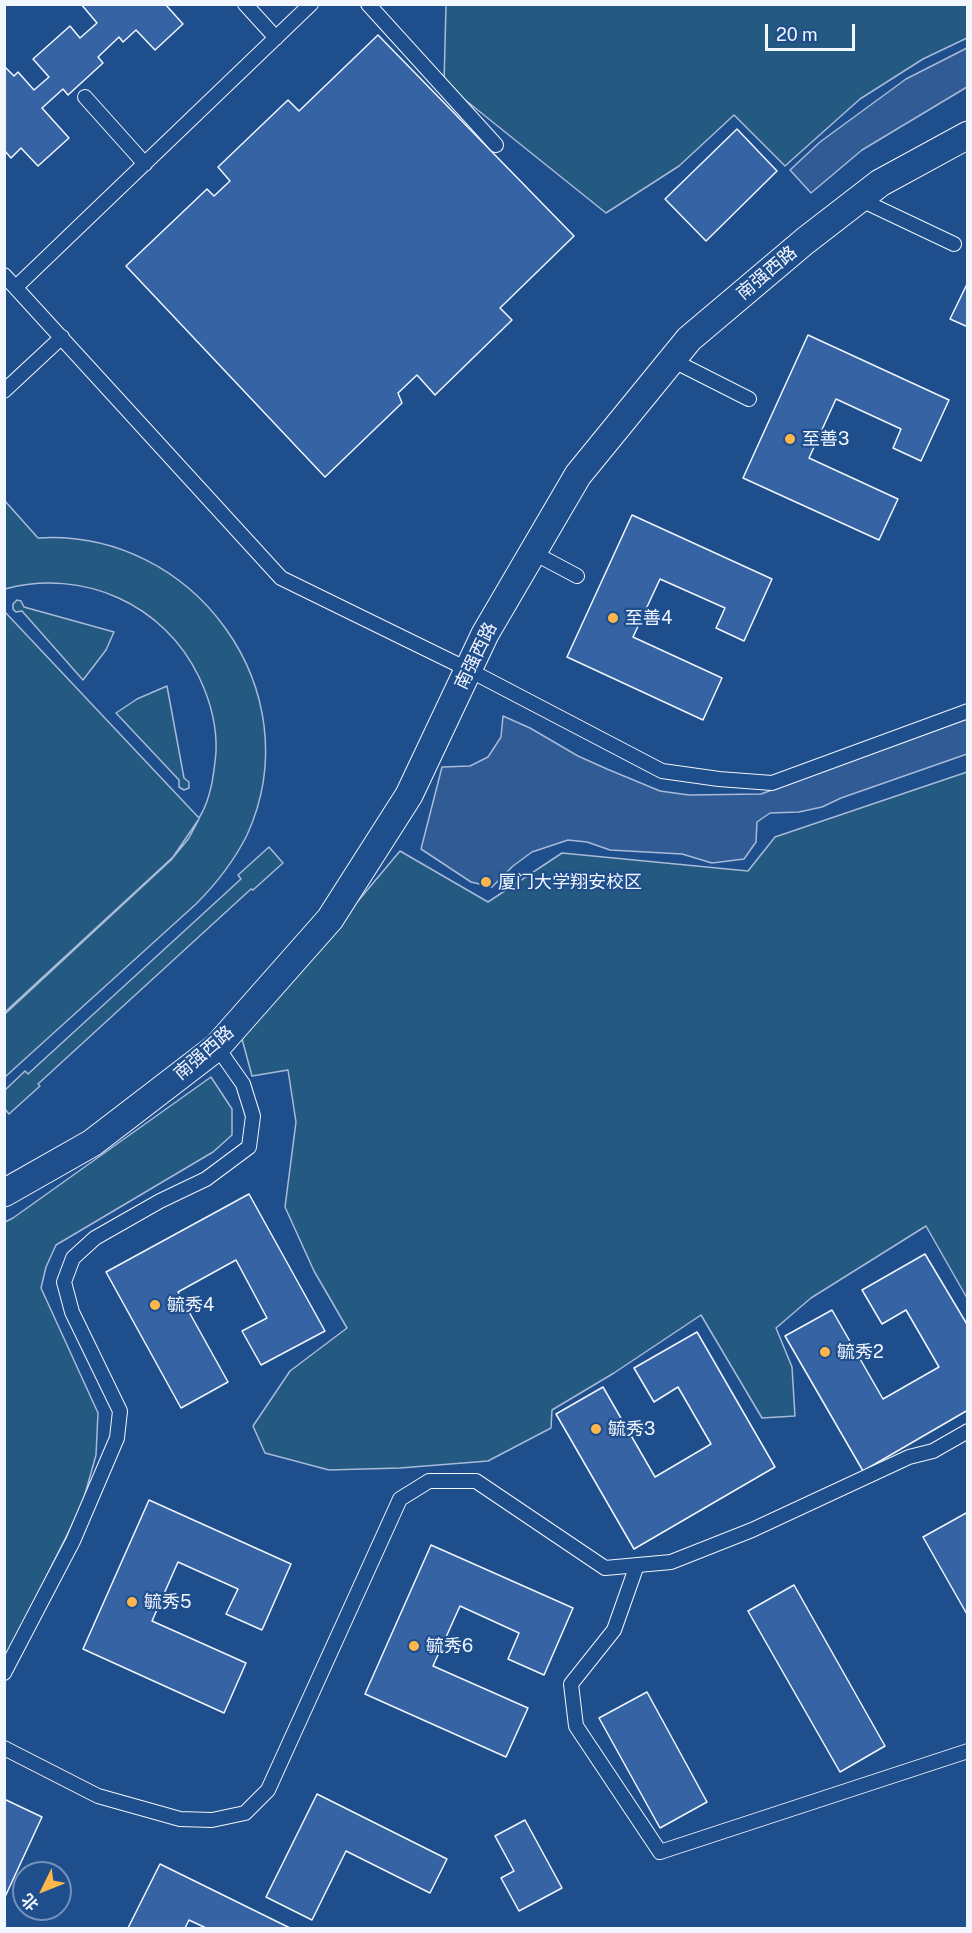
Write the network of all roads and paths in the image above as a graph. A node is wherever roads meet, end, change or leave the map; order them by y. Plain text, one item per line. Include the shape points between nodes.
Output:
1 (245, 4) edge
2 (311, 4) edge
3 (368, 4) edge
4 (276, 38) junction
5 (84, 97) dead end
6 (968, 135) edge
7 (496, 145) dead end
8 (145, 164) junction
9 (859, 199) junction
10 (954, 244) dead end
11 (4, 274) edge
12 (16, 287) junction
13 (62, 337) junction
14 (672, 360) junction
15 (4, 391) edge
16 (749, 399) dead end
17 (532, 552) junction
18 (577, 576) dead end
19 (469, 670) junction
20 (968, 711) edge
21 (217, 1047) junction
22 (4, 1193) edge
23 (968, 1431) edge
24 (637, 1565) junction
25 (4, 1674) edge
26 (4, 1748) edge
27 (968, 1751) edge

1 - 4 lane
2 - 4 lane
3 - 7 lane
4 - 8 lane
5 - 8 lane
6 - 9 street, 南强西路 via 880,183
8 - 12 lane
9 - 10 lane
9 - 14 street, 南强西路 via 689,339
11 - 12 lane
12 - 13 lane
13 - 15 lane
13 - 19 lane via 281,578
14 - 16 lane
14 - 17 street, 南强西路 via 578,475
17 - 18 lane
17 - 19 street, 南强西路
19 - 20 lane via 662,771 719,779 772,783
19 - 21 street, 南强西路 via 408,795 330,919
21 - 22 street, 南强西路 via 92,1143
21 - 25 lane via 243,1084 253,1116 249,1147 206,1179 95,1238 74,1258 64,1282 72,1312 120,1411 117,1438 73,1541
23 - 24 lane via 933,1451 909,1457 671,1563
24 - 26 lane via 605,1568 476,1481 429,1481 400,1499 268,1790 244,1813 212,1820 180,1819 98,1796
24 - 27 lane via 614,1630 571,1684 576,1726 660,1852

